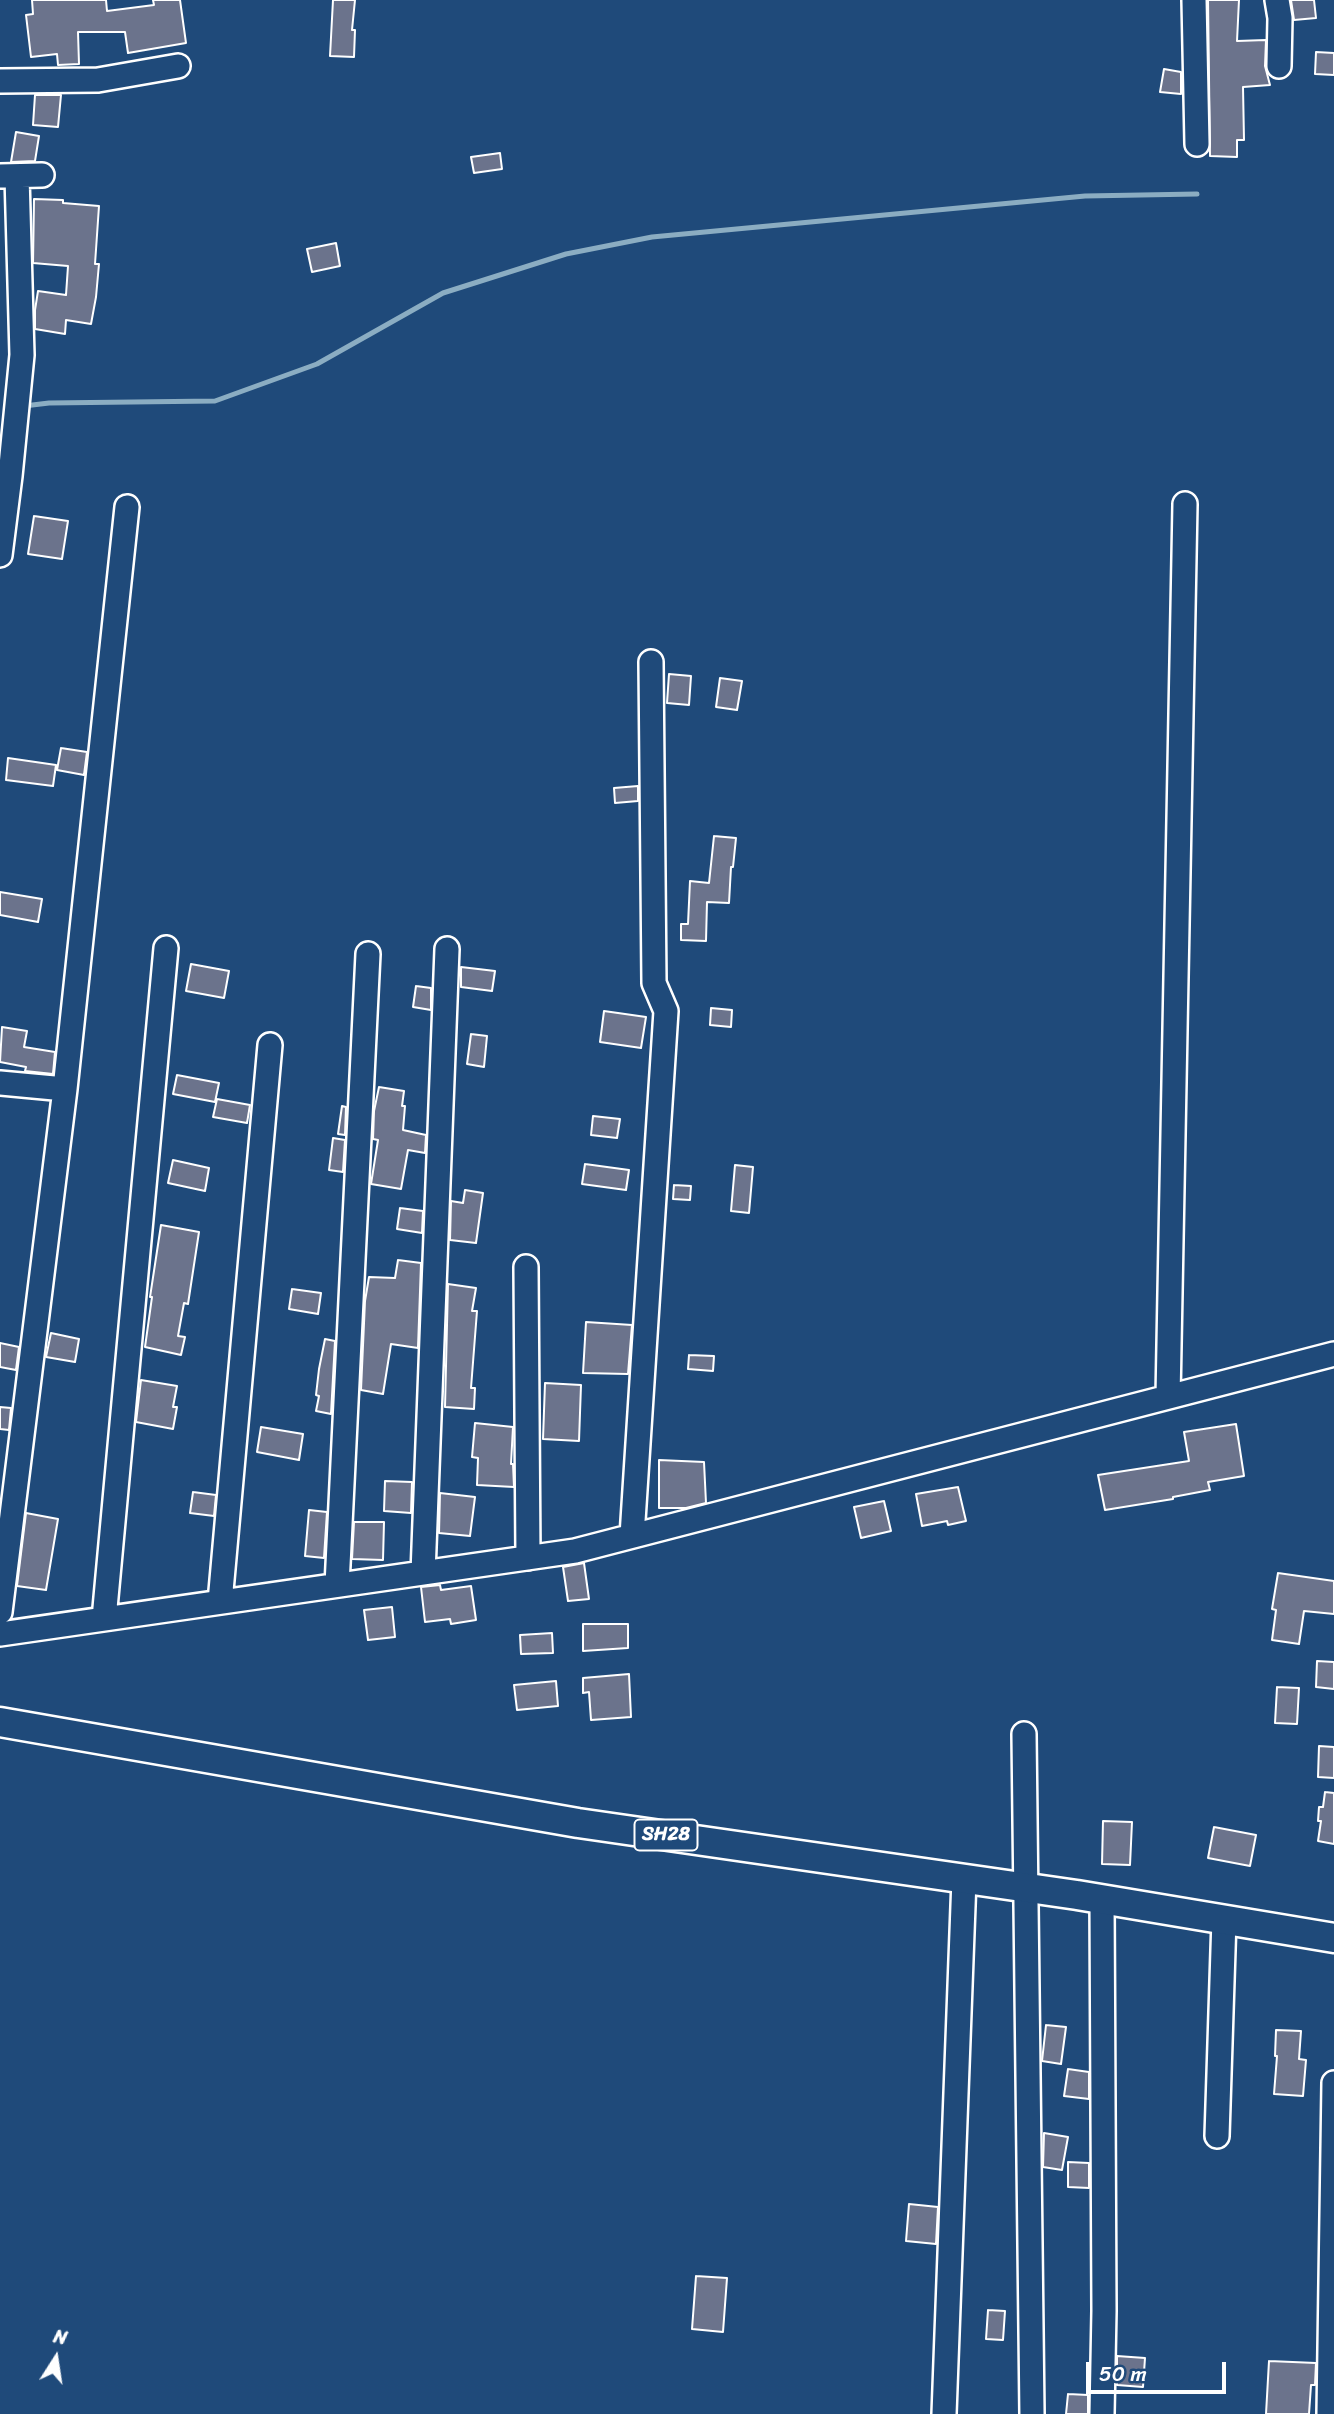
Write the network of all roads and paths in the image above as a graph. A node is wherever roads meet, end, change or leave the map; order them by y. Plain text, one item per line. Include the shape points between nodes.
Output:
1 (1194, 0) edge
2 (1277, 0) edge
3 (178, 66) dead end
4 (1279, 66) dead end
5 (0, 81) edge
6 (1196, 144) dead end
7 (42, 175) dead end
8 (9, 176) edge
9 (1185, 504) dead end
10 (127, 507) dead end
11 (0, 555) edge
12 (651, 662) dead end
13 (166, 948) dead end
14 (447, 948) dead end
15 (368, 954) dead end
16 (270, 1045) dead end
17 (0, 1083) edge
18 (65, 1089) junction
19 (526, 1267) dead end
20 (1334, 1354) edge
21 (1168, 1397) junction
22 (632, 1536) junction
23 (528, 1558) junction
24 (423, 1573) junction
25 (337, 1586) junction
26 (220, 1602) junction
27 (0, 1612) edge
28 (104, 1619) junction
29 (0, 1634) edge
30 (0, 1722) edge
31 (1024, 1734) dead end
32 (964, 1879) junction
33 (1025, 1888) junction
34 (1101, 1899) junction
35 (1224, 1919) junction
36 (1334, 1937) edge
37 (1334, 2083) edge
38 (1217, 2136) dead end
39 (944, 2414) edge
40 (1032, 2414) edge
41 (1102, 2414) edge
42 (1329, 2414) edge

1 - 6 street
2 - 4 street
3 - 5 street via 99,80
7 - 8 street
8 - 11 street via 22,355
9 - 21 street
10 - 18 street
12 - 22 street via 654,984 666,1011
13 - 28 street
14 - 24 street
15 - 25 street
16 - 26 street
17 - 18 street
18 - 27 street
19 - 23 street
20 - 21 street
21 - 22 street
22 - 23 street
23 - 24 street
24 - 25 street
25 - 26 street
26 - 28 street
28 - 29 street
30 - 32 main road, SH28 via 578,1822
31 - 33 street
32 - 33 main road, SH28
32 - 39 street
33 - 34 main road, SH28
33 - 40 street
34 - 35 main road, SH28
34 - 41 street
35 - 36 main road, SH28
35 - 38 street
37 - 42 street

